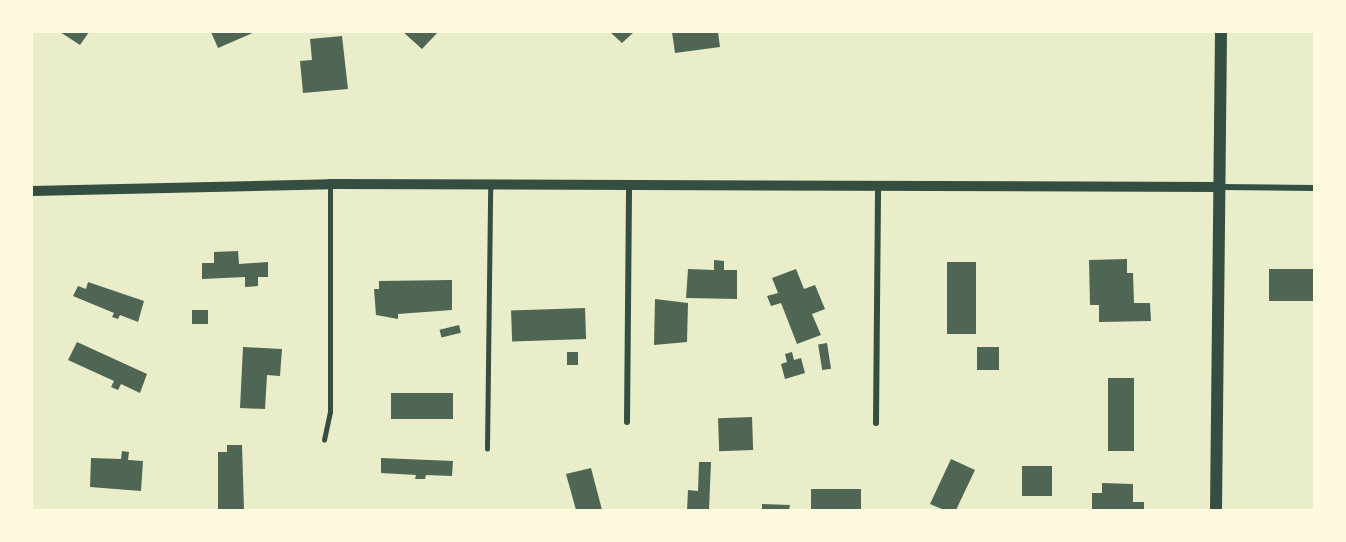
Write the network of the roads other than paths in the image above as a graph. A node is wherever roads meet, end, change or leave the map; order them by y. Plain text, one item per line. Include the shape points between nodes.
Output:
1 (1221, 32) edge
2 (330, 184) junction
3 (490, 184) junction
4 (630, 185) junction
5 (878, 186) junction
6 (1219, 187) junction
7 (1314, 188) edge
8 (32, 191) edge
9 (627, 422) dead end
10 (876, 423) dead end
11 (324, 440) dead end
12 (487, 449) dead end
13 (1216, 510) edge

1 - 6 main road
2 - 3 street
2 - 8 street
2 - 11 lane via 330,412
3 - 4 street
3 - 12 lane
4 - 5 street
4 - 9 street
5 - 6 street
5 - 10 street
6 - 7 street
6 - 13 main road

